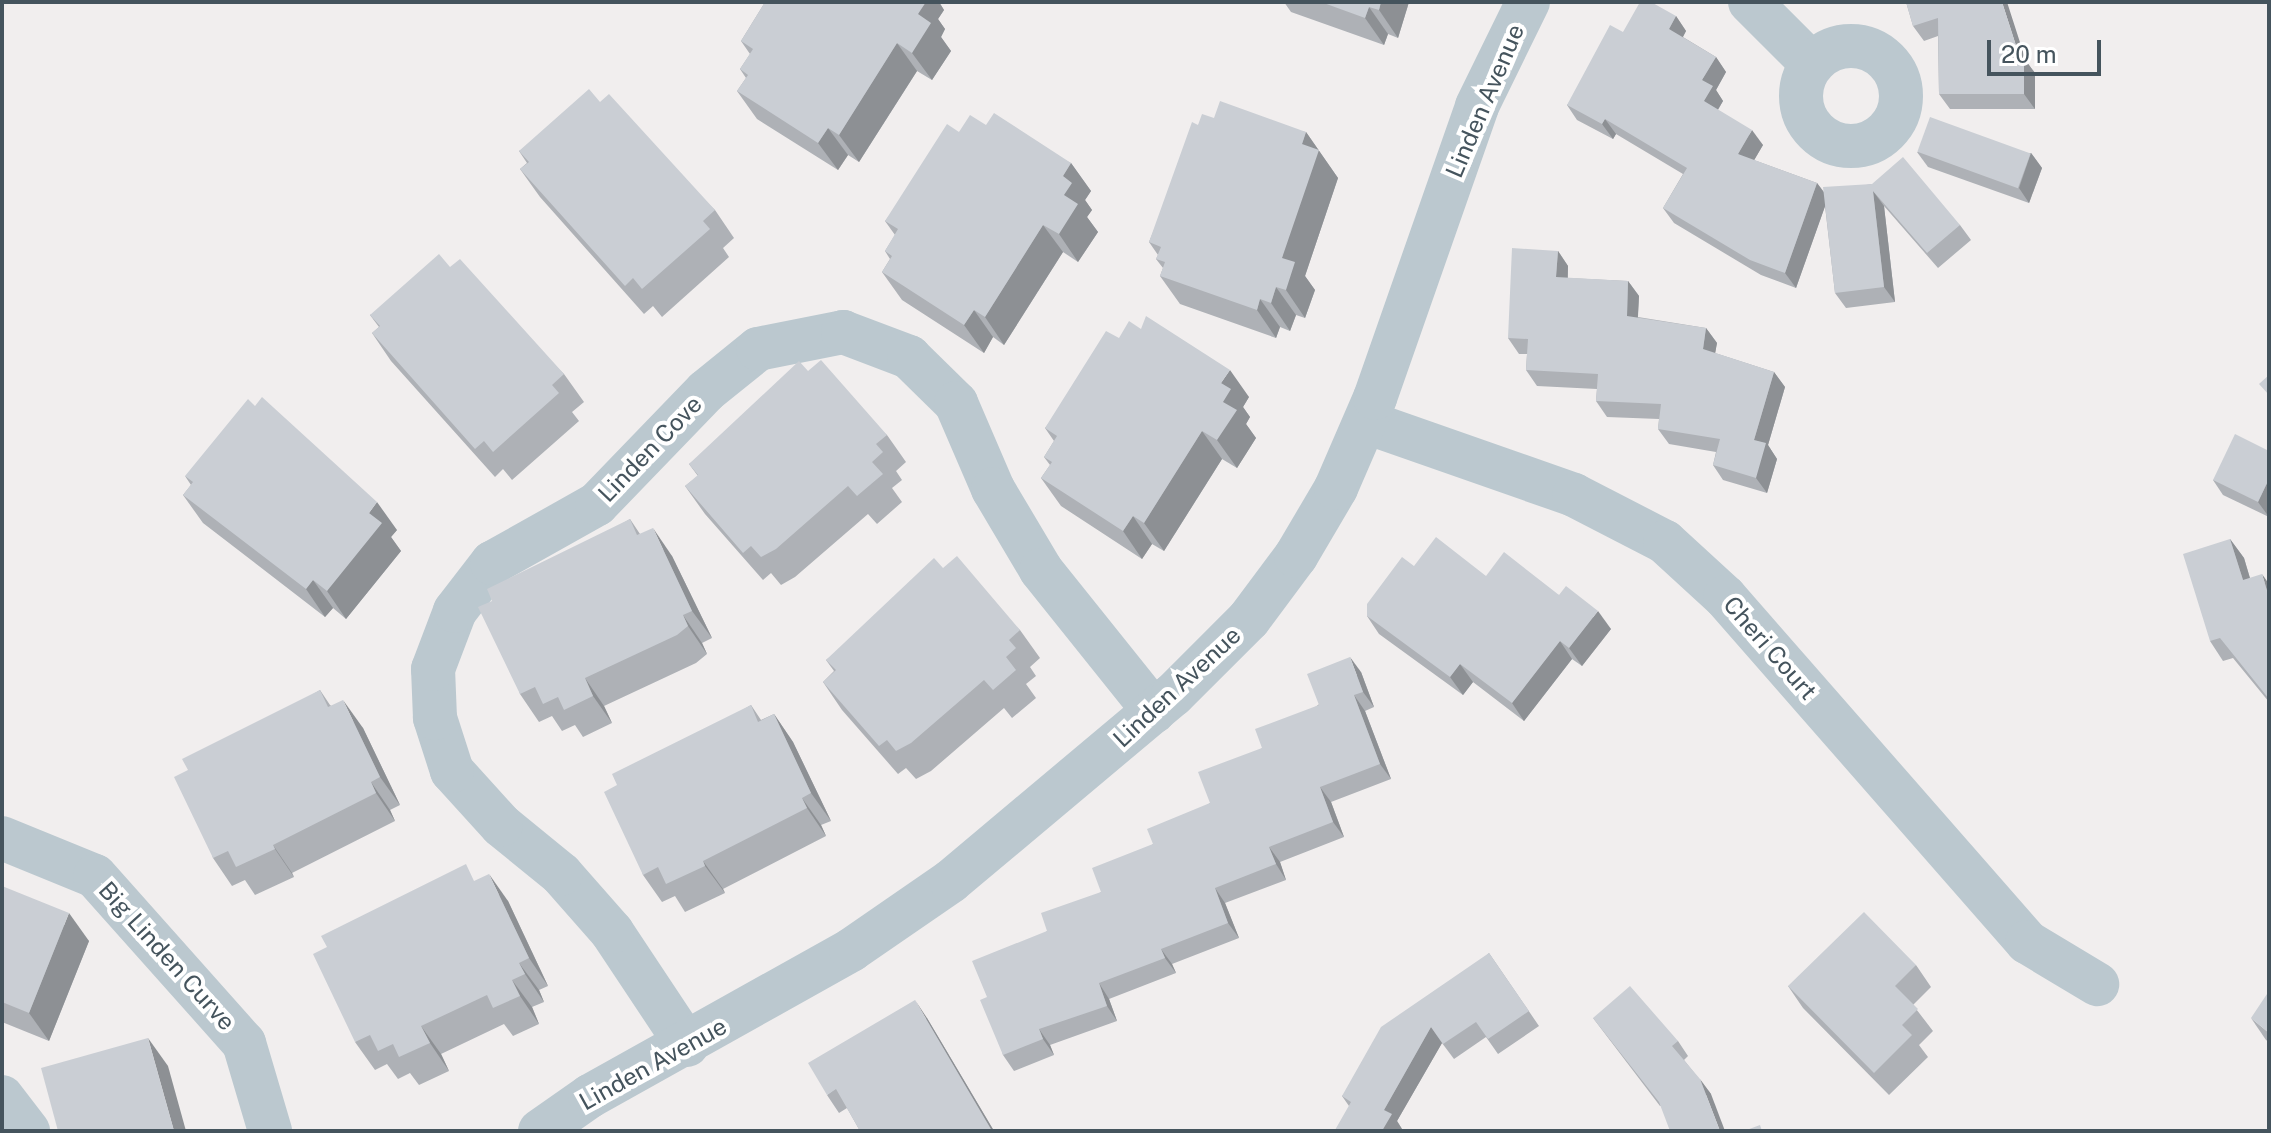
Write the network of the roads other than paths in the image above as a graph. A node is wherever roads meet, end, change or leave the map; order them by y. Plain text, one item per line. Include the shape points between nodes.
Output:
1 (1528, 2) edge
2 (1750, 2) edge
3 (1811, 63) dead end
4 (1366, 422) junction
5 (1154, 711) junction
6 (2, 838) edge
7 (2097, 984) dead end
8 (687, 1045) junction
9 (2, 1097) edge
10 (28, 1131) edge
11 (270, 1131) edge
12 (540, 1131) edge

1 - 4 street, Linden Avenue via 1477,106
2 - 3 street
4 - 5 street, Linden Avenue via 1296,556 1249,619
4 - 7 street, Cheri Court via 1574,495 1665,542 1725,597 2027,942
5 - 8 street, Linden Avenue via 951,881 851,950
5 - 8 street, Linden Cove via 1041,570 993,489 956,403 909,357 843,332 758,349 706,391 597,504 492,563 455,611 433,669 435,718 452,771 501,825 561,874 612,932
6 - 11 street, Big Linden Curve via 95,876 244,1043
8 - 12 street, Linden Avenue via 590,1096
9 - 10 street

